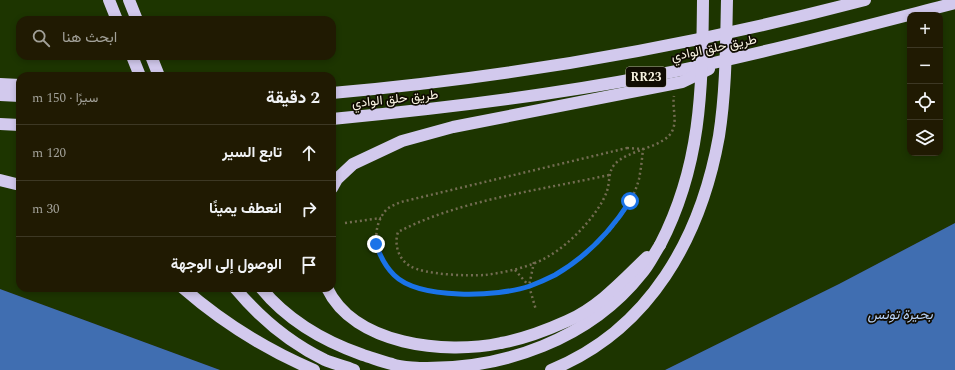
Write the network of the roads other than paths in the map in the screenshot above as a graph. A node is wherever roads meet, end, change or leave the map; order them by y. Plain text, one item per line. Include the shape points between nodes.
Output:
1 (109, 0) edge
2 (129, 0) edge
3 (703, 0) edge
4 (727, 0) edge
5 (865, 0) edge
6 (955, 3) edge
7 (115, 16) edge
8 (135, 16) edge
9 (736, 57) junction
10 (134, 60) edge
11 (152, 60) edge
12 (138, 72) edge
13 (157, 72) edge
14 (0, 84) edge
15 (16, 85) edge
16 (336, 92) edge
17 (0, 95) edge
18 (16, 96) edge
19 (336, 119) edge
20 (0, 124) edge
21 (16, 125) edge
22 (0, 180) edge
23 (336, 181) edge
24 (16, 184) edge
25 (660, 245) junction
26 (188, 292) edge
27 (239, 292) edge
28 (264, 292) edge
29 (329, 292) edge
30 (314, 370) edge
31 (354, 370) edge
32 (551, 370) edge

1 - 7 highway
2 - 8 highway
3 - 25 highway, bridge via 700,103 692,160 674,219
4 - 32 highway, bridge via 724,91 719,134 706,192 694,225 661,283 626,323 598,345
5 - 16 highway, طريق حلق الوادي / RR23 via 758,27 595,59 454,81
6 - 9 highway, طريق حلق الوادي / RR23
9 - 19 highway, طريق حلق الوادي / RR23 via 650,76 512,99
9 - 23 highway via 682,82 453,127 402,141 353,164
10 - 12 highway
11 - 13 highway
14 - 15 highway
17 - 18 highway
20 - 21 highway
22 - 24 highway
25 - 28 highway via 643,272 623,294 609,308 572,335 522,358 466,370 433,370 393,365 340,346 293,321
25 - 29 highway via 604,298 587,310 568,321 500,344 428,346 390,338 371,331 348,316
26 - 30 highway via 253,339
27 - 31 highway via 259,314 301,347

